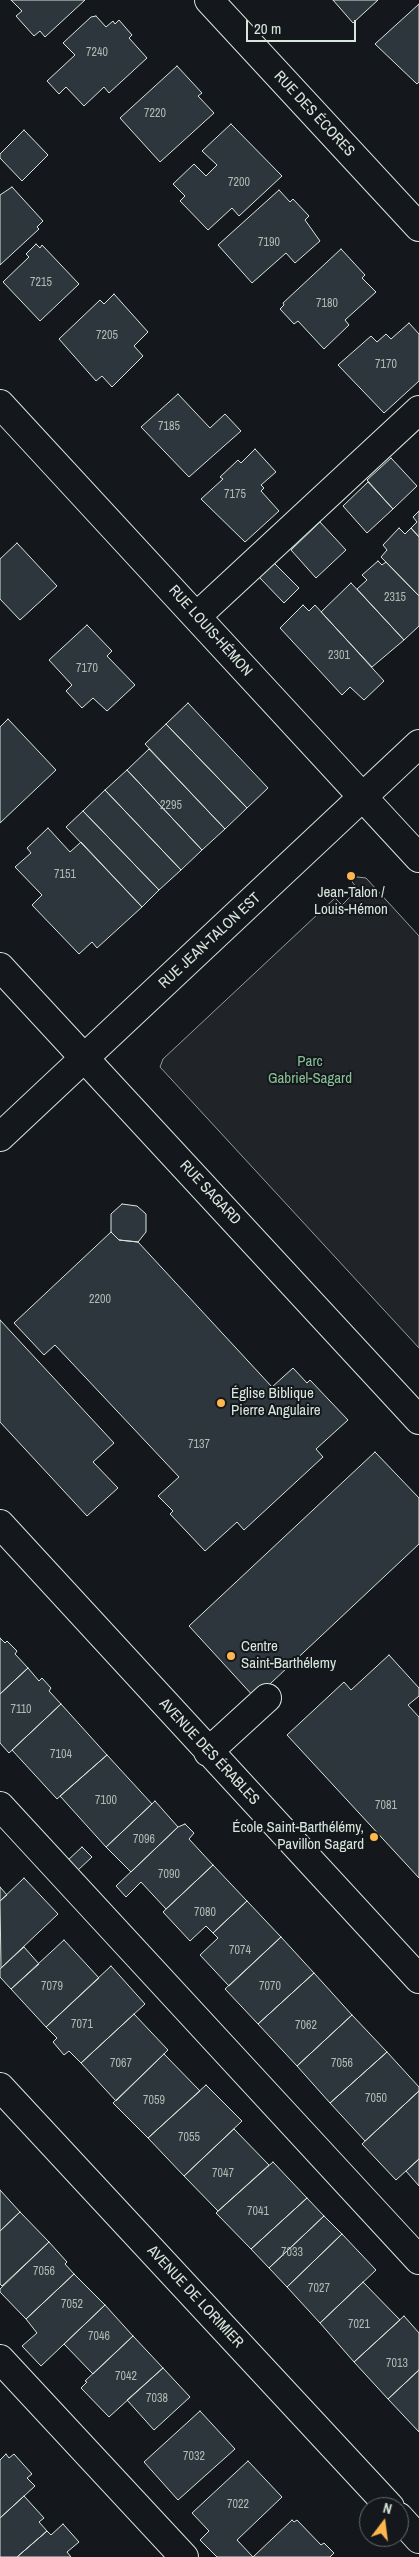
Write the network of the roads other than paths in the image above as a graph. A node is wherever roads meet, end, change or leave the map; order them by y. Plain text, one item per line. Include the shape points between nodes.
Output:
1 (209, 0) edge
2 (419, 227) edge
3 (0, 404) edge
4 (419, 410) edge
5 (197, 616) junction
6 (419, 744) edge
7 (363, 797) junction
8 (419, 858) edge
9 (0, 967) edge
10 (84, 1058) junction
11 (0, 1137) edge
12 (419, 1420) edge
13 (0, 1524) edge
14 (267, 1698) dead end
15 (208, 1752) junction
16 (0, 1806) edge
17 (419, 1979) edge
18 (0, 2087) edge
19 (419, 2260) edge
20 (0, 2359) edge
21 (381, 2497) edge
22 (409, 2528) edge
23 (419, 2539) edge
24 (184, 2557) edge

1 - 2 street, RUE DES ÉCORES
3 - 5 street, RUE LOUIS-HÉMON
4 - 5 street
5 - 7 street, RUE LOUIS-HÉMON
6 - 7 street, RUE JEAN-TALON EST
7 - 8 street, RUE LOUIS-HÉMON
7 - 10 street, RUE JEAN-TALON EST
9 - 10 street, RUE SAGARD
10 - 11 street, RUE JEAN-TALON EST
10 - 12 street, RUE SAGARD
13 - 15 street, AVENUE DES ÉRABLES
14 - 15 street
15 - 17 street, AVENUE DES ÉRABLES
16 - 19 street
18 - 21 street, AVENUE DE LORIMIER
20 - 24 street
22 - 23 street

